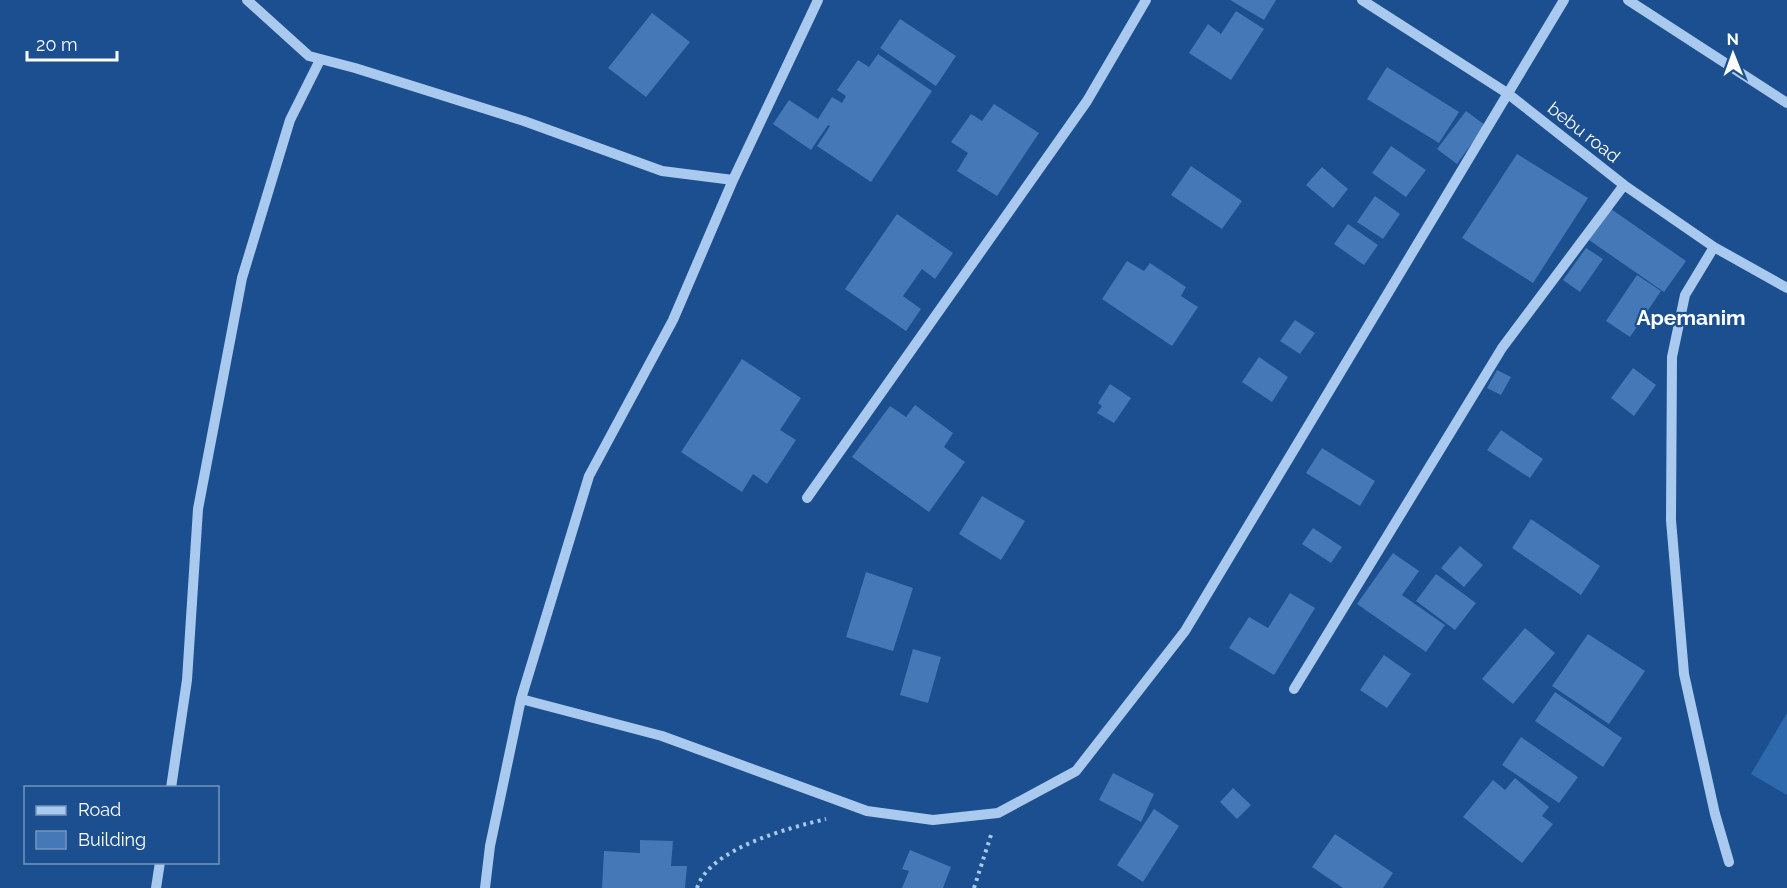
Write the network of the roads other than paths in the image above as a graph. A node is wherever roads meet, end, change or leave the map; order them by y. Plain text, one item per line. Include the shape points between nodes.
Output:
1 (247, 0) edge
2 (818, 0) edge
3 (1146, 0) edge
4 (1362, 0) edge
5 (1564, 0) edge
6 (1628, 0) edge
7 (320, 60) junction
8 (1507, 93) junction
9 (1787, 103) edge
10 (733, 180) junction
11 (1624, 185) junction
12 (1714, 247) junction
13 (1787, 288) edge
14 (807, 498) dead end
15 (1294, 689) dead end
16 (521, 699) junction
17 (171, 786) edge
18 (1729, 862) dead end
19 (160, 864) edge
20 (156, 888) edge
21 (485, 888) edge

1 - 7 street via 309,56
2 - 10 street
3 - 14 street via 1088,100
4 - 8 street, bebu road
5 - 8 street
6 - 9 street
7 - 10 street via 524,121 662,171
7 - 17 street via 290,120 242,278 198,509 188,680
8 - 11 street, bebu road
8 - 16 street via 1185,631 1076,771 998,813 933,820 867,811 662,736
10 - 16 street via 673,320 589,476
11 - 12 street, bebu road
11 - 15 street via 1502,348
12 - 13 street, bebu road
12 - 18 street via 1685,295 1672,357 1671,520 1684,674
16 - 21 street
19 - 20 street

